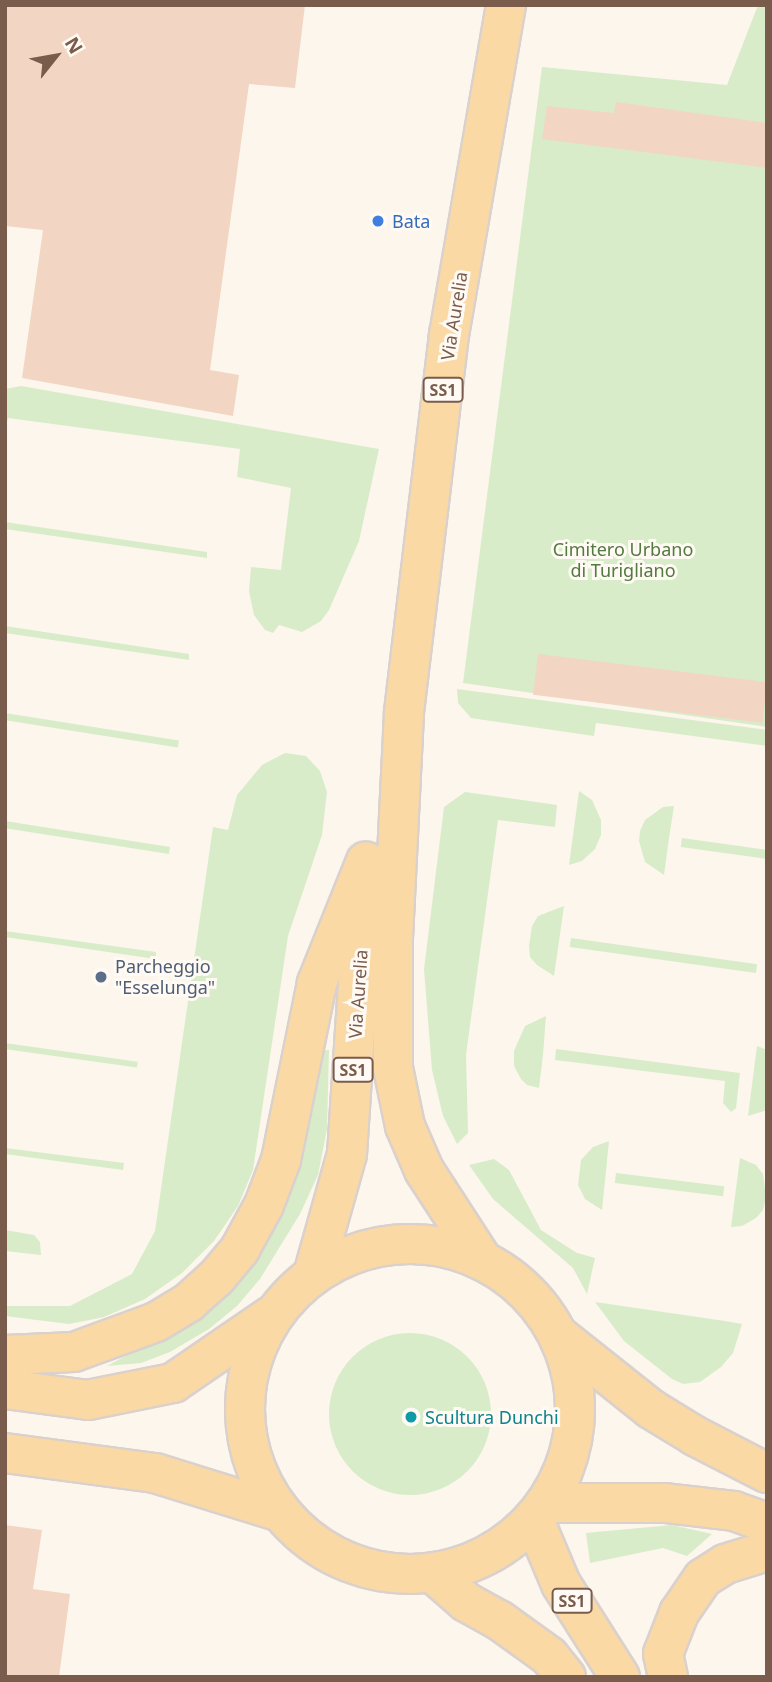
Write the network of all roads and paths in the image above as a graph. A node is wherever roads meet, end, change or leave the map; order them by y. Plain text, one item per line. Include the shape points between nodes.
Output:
1 (506, 5) edge
2 (404, 712) junction
3 (366, 861) junction
4 (483, 1261) junction
5 (313, 1275) junction
6 (275, 1312) junction
7 (558, 1335) junction
8 (5, 1355) edge
9 (5, 1389) edge
10 (5, 1453) edge
11 (767, 1473) edge
12 (541, 1511) junction
13 (281, 1512) junction
14 (767, 1522) edge
15 (767, 1550) edge
16 (434, 1574) junction
17 (566, 1677) edge
18 (620, 1677) edge
19 (668, 1677) edge

1 - 2 main road, Via Aurelia / SS1 via 449,335
2 - 3 main road, Via Aurelia / SS1
2 - 4 main road, Via Aurelia / SS1 via 393,938 393,1068 405,1126 424,1170
3 - 5 main road, Via Aurelia / SS1 via 347,1154
3 - 8 main road, SS1 via 317,983 281,1160 240,1249 189,1302 156,1322 74,1352
4 - 5 main road via 453,1249 421,1244 365,1250
4 - 7 main road via 524,1289
5 - 6 main road
6 - 9 main road via 173,1383 88,1400
6 - 13 main road via 257,1346 246,1388 246,1432 258,1474
7 - 11 main road via 651,1409
7 - 12 main road via 573,1383 574,1433 560,1480
10 - 13 main road via 155,1473
12 - 14 main road via 665,1503 734,1511
12 - 16 main road via 491,1554
12 - 18 main road, SS1 via 561,1584
13 - 16 main road via 310,1541 346,1562 389,1573
15 - 19 main road via 725,1564 703,1578 679,1613 663,1654
16 - 17 main road via 466,1602 549,1656

